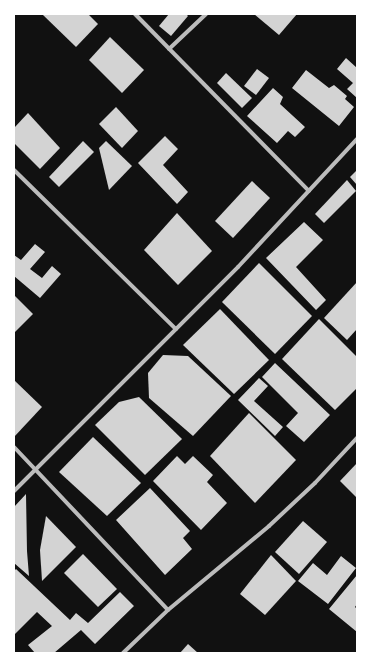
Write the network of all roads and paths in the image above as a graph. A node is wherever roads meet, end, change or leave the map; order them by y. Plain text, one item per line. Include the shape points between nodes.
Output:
1 (135, 14) edge
2 (206, 14) edge
3 (169, 49) junction
4 (357, 139) edge
5 (14, 170) edge
6 (309, 191) junction
7 (176, 329) junction
8 (357, 438) edge
9 (14, 447) edge
10 (36, 469) junction
11 (14, 491) edge
12 (168, 610) junction
13 (123, 653) edge

1 - 3 street
2 - 3 street
3 - 6 street
4 - 6 street
5 - 7 street
6 - 7 street via 238,268
7 - 10 street
8 - 12 street via 315,483 269,526
9 - 10 street
10 - 11 street
10 - 12 street
12 - 13 street

